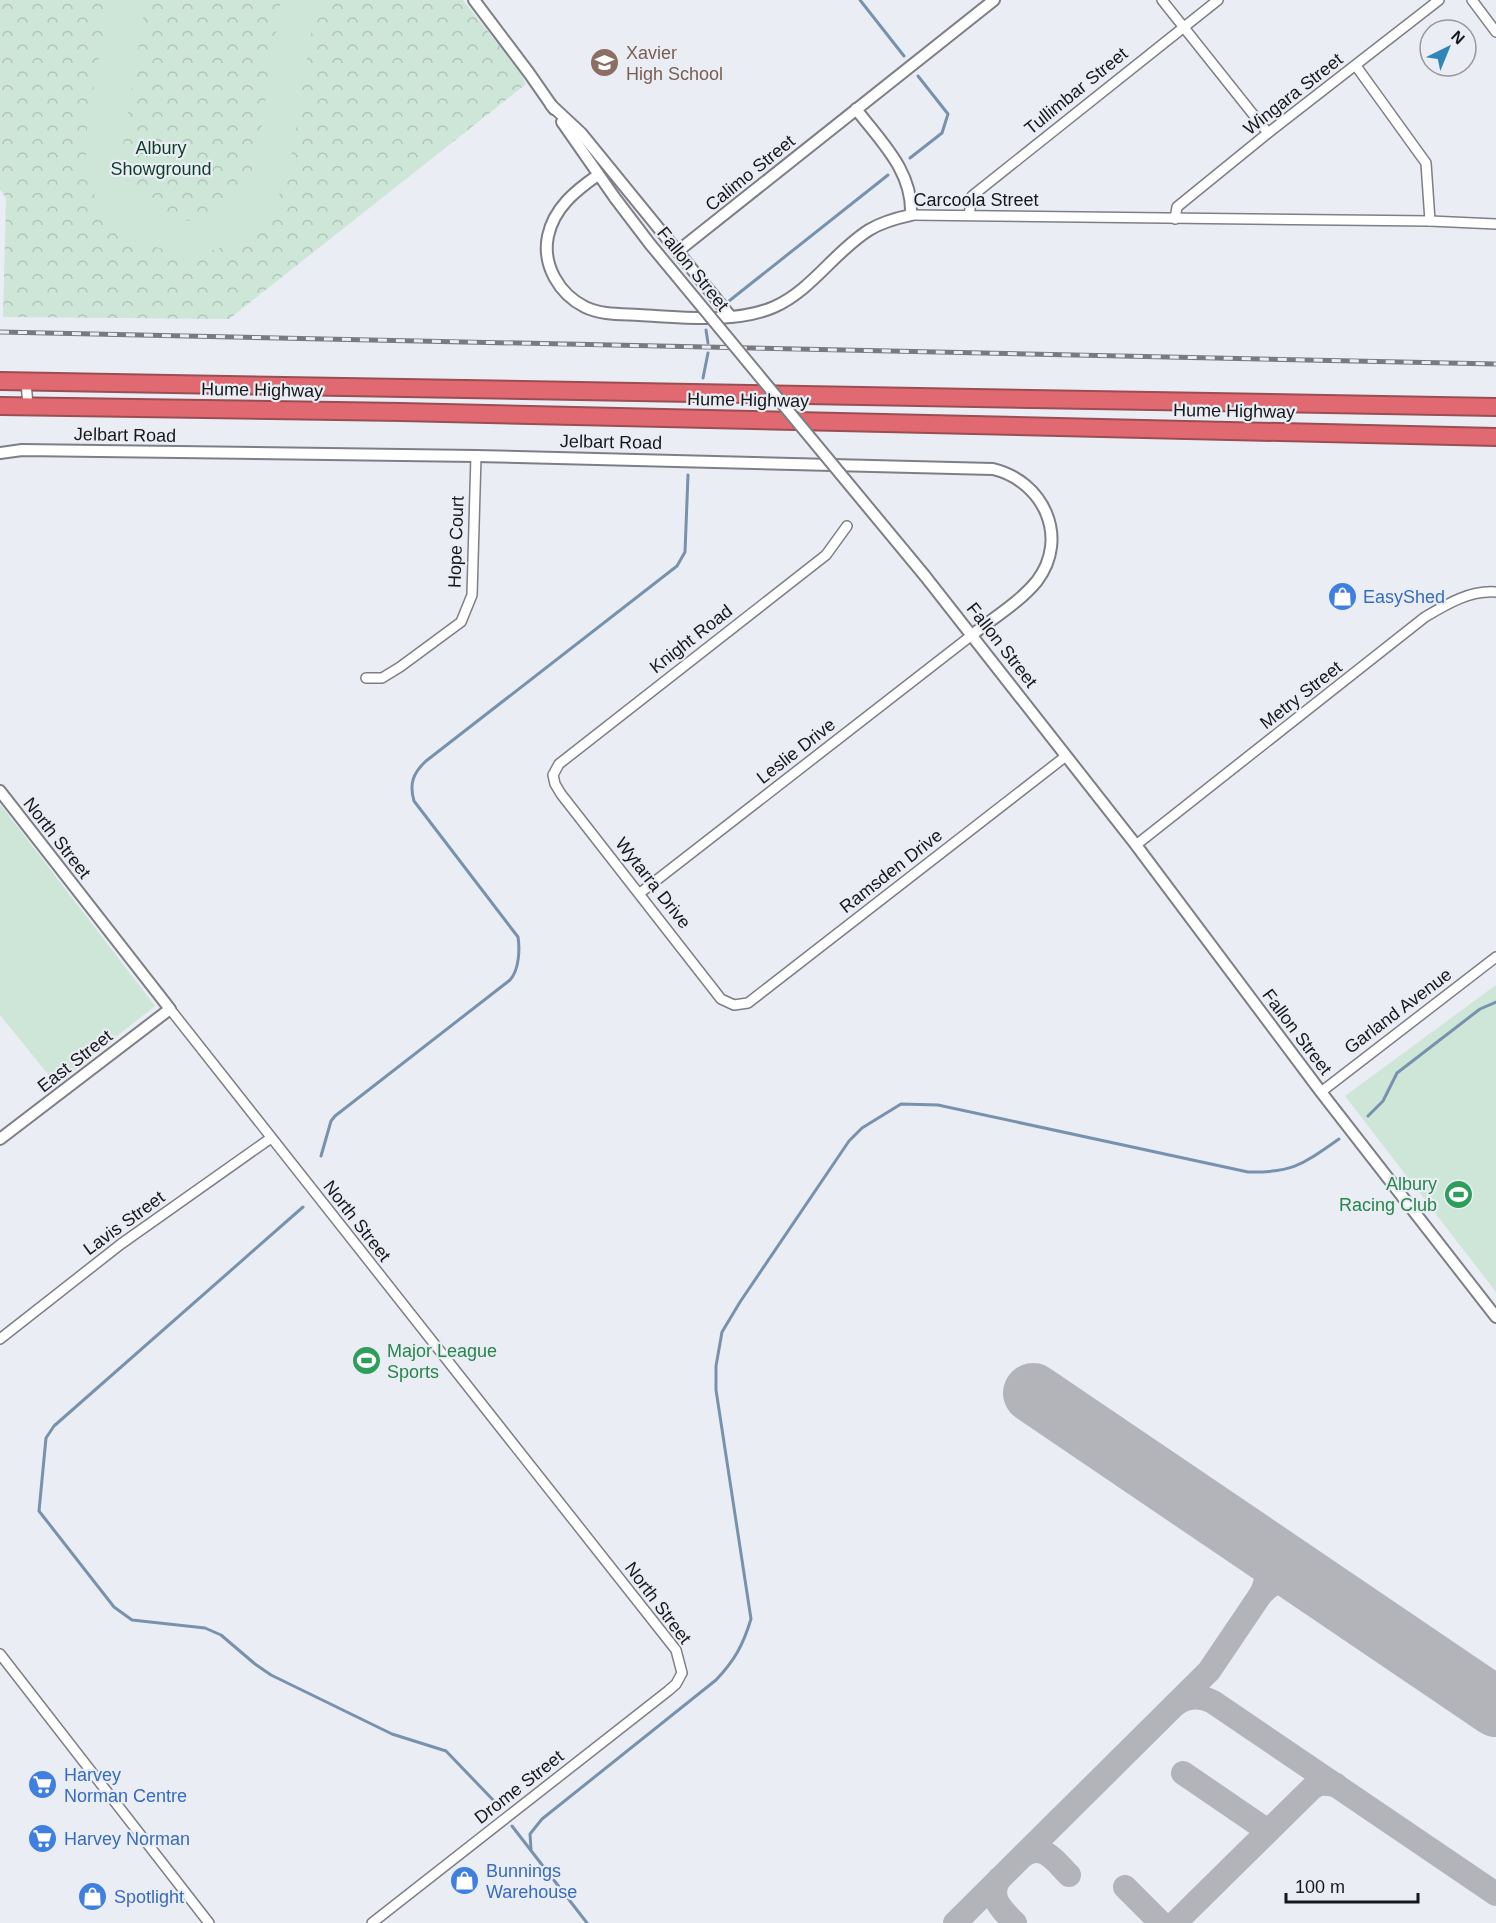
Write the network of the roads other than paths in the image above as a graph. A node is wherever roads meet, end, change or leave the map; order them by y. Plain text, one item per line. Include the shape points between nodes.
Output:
1 (474, 0) edge
2 (994, 0) edge
3 (1162, 0) edge
4 (1218, 0) edge
5 (1439, 0) edge
6 (1472, 0) edge
7 (1183, 27) junction
8 (1496, 32) edge
9 (1356, 66) junction
10 (550, 105) junction
11 (856, 109) junction
12 (1268, 133) junction
13 (598, 175) junction
14 (911, 215) junction
15 (969, 215) junction
16 (1175, 219) junction
17 (1430, 221) junction
18 (1496, 224) edge
19 (678, 251) junction
20 (731, 317) junction
21 (0, 381) edge
22 (26, 382) junction
23 (0, 406) edge
24 (28, 406) junction
25 (1496, 407) edge
26 (1496, 437) edge
27 (0, 453) edge
28 (476, 456) junction
29 (848, 526) dead end
30 (1496, 592) edge
31 (972, 635) junction
32 (366, 678) dead end
33 (1066, 756) junction
34 (553, 775) joint
35 (0, 791) edge
36 (1136, 845) junction
37 (640, 893) junction
38 (1496, 957) edge
39 (734, 1005) joint
40 (170, 1009) junction
41 (1320, 1092) junction
42 (271, 1138) junction
43 (0, 1140) edge
44 (1496, 1317) edge
45 (0, 1339) edge
46 (0, 1654) edge
47 (682, 1673) joint
48 (209, 1923) edge
49 (372, 1923) edge

1 - 10 street, Fallon Street
2 - 11 street, Calimo Street
3 - 7 street
4 - 7 street, Tullimbar Street
5 - 9 street, Wingara Street
6 - 8 street
7 - 12 street
7 - 15 street, Tullimbar Street via 972,196
9 - 12 street, Wingara Street
9 - 17 street via 1426,163
10 - 13 street, Fallon Street
10 - 19 street via 581,133
11 - 14 street via 899,164 910,190
11 - 19 street, Calimo Street
12 - 16 street, Wingara Street via 1177,207
13 - 20 street, Carcoola Street via 568,198 550,228 546,244 548,262 566,293 586,308 604,313
13 - 31 street, Fallon Street, bridge via 650,244
14 - 15 street, Carcoola Street
14 - 20 street, Carcoola Street via 870,229 795,296 773,307
15 - 16 street, Carcoola Street
16 - 17 street, Carcoola Street
17 - 18 street, Carcoola Street
19 - 20 street
21 - 22 highway, Hume Highway
22 - 24 street
22 - 25 highway, Hume Highway
23 - 24 highway, Hume Highway
24 - 26 highway, Hume Highway
27 - 28 street, Jelbart Road via 22,450
28 - 31 street, Jelbart Road via 1004,471 1035,493 1050,528 1051,544 1043,572 1035,583
28 - 32 street, Hope Court via 472,595 461,622 391,673 382,678
29 - 34 street, Knight Road via 826,555 559,764
30 - 36 street, Metry Street via 1456,599 1425,617
31 - 33 street, Fallon Street
31 - 37 street, Leslie Drive
33 - 36 street, Fallon Street
33 - 39 street, Ramsden Drive via 748,1003
34 - 37 street, Wytarra Drive via 561,794
35 - 40 street, North Street
36 - 41 street, Fallon Street
37 - 39 street, Wytarra Drive via 721,999
38 - 41 street, Garland Avenue
40 - 42 street, North Street
40 - 43 street, East Street
41 - 44 street, Fallon Street
42 - 45 street, Lavis Street via 121,1244
42 - 47 street, North Street via 676,1650
46 - 48 street
47 - 49 street, Drome Street via 668,1691

